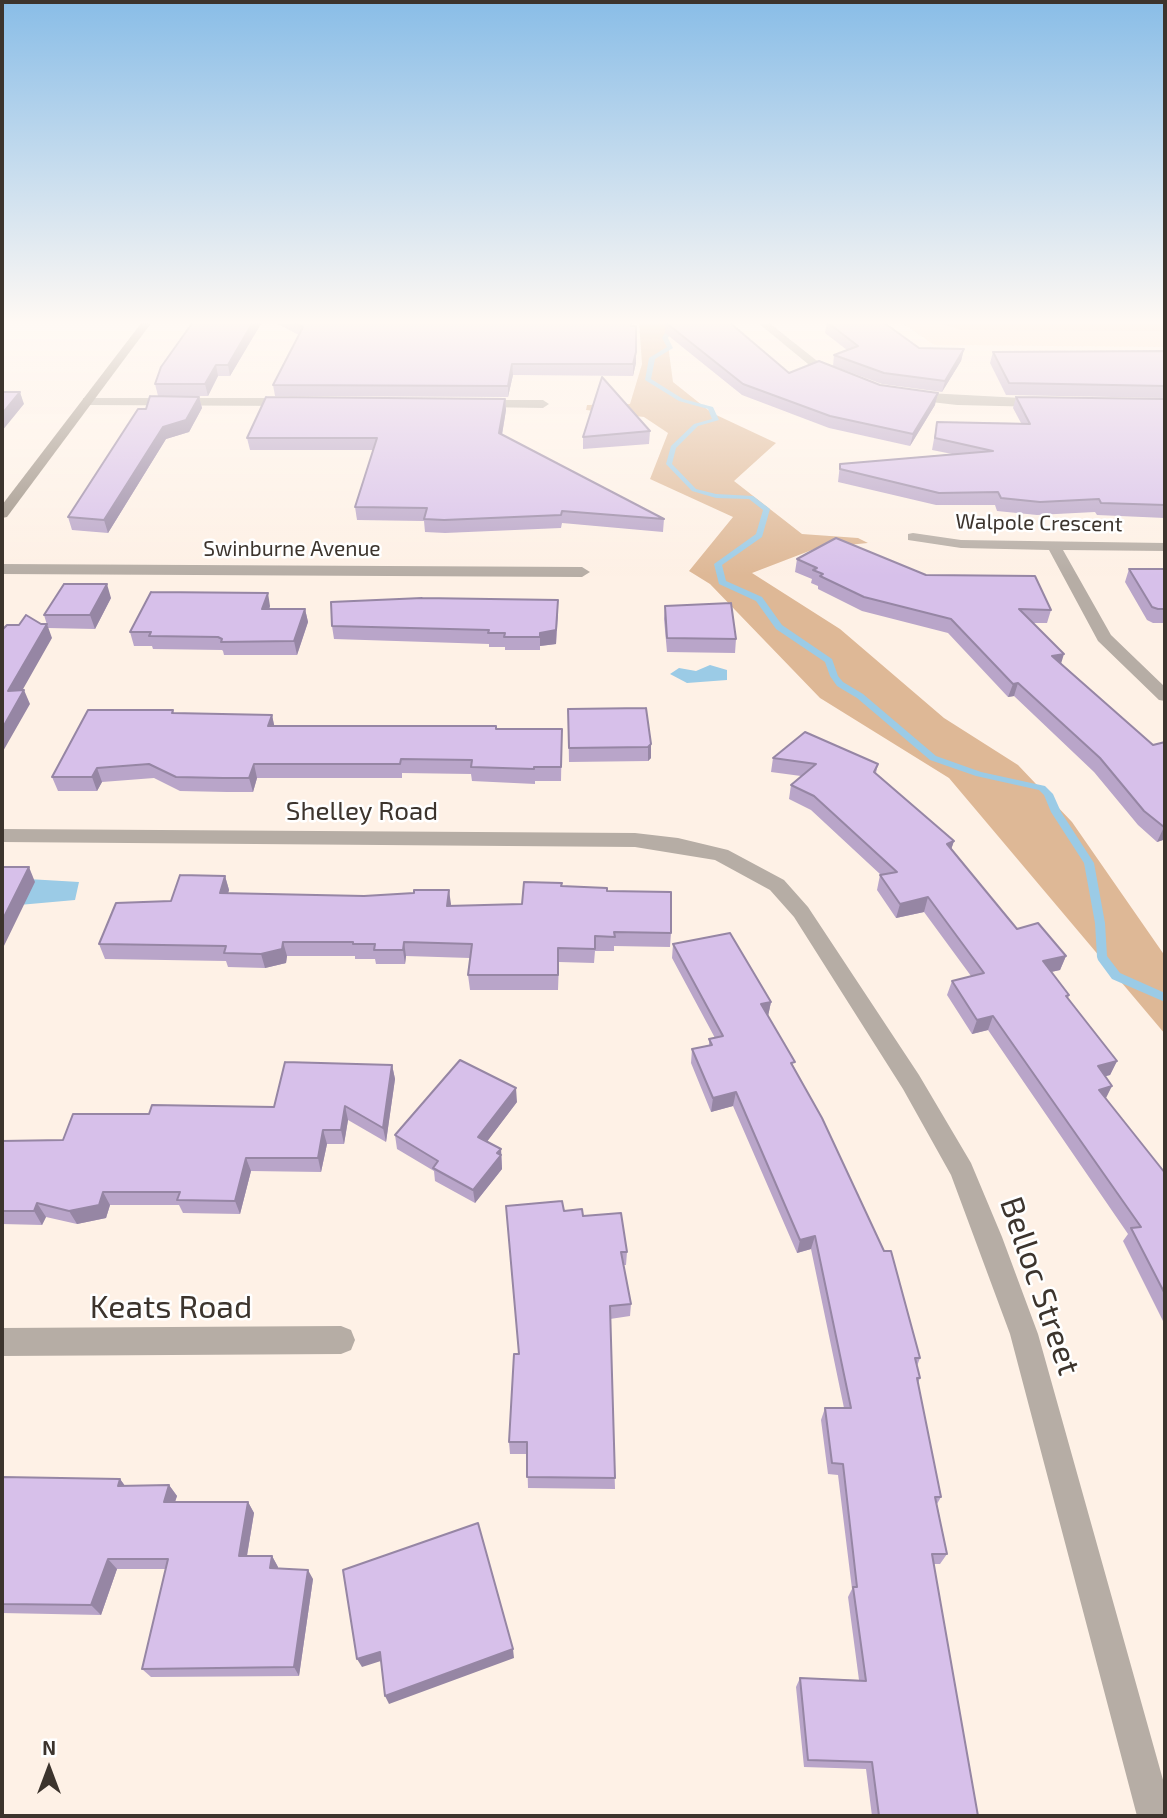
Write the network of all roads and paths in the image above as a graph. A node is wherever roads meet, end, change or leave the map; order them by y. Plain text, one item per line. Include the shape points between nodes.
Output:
1 (83, 407) edge
2 (2, 514) edge
3 (913, 537) dead end
4 (1054, 546) junction
5 (1165, 547) edge
6 (2, 569) edge
7 (582, 572) dead end
8 (1165, 696) edge
9 (2, 835) edge
10 (720, 855) joint
11 (341, 1340) dead end
12 (2, 1342) edge
13 (1155, 1816) edge

1 - 2 street
3 - 4 street, Walpole Crescent via 961,544
4 - 5 street, Walpole Crescent
4 - 8 street via 1104,638
6 - 7 street, Swinburne Avenue
9 - 10 street, Shelley Road via 635,840
10 - 13 street, Belloc Street via 777,885 801,912 911,1082 962,1171 1024,1334
11 - 12 street, Keats Road

